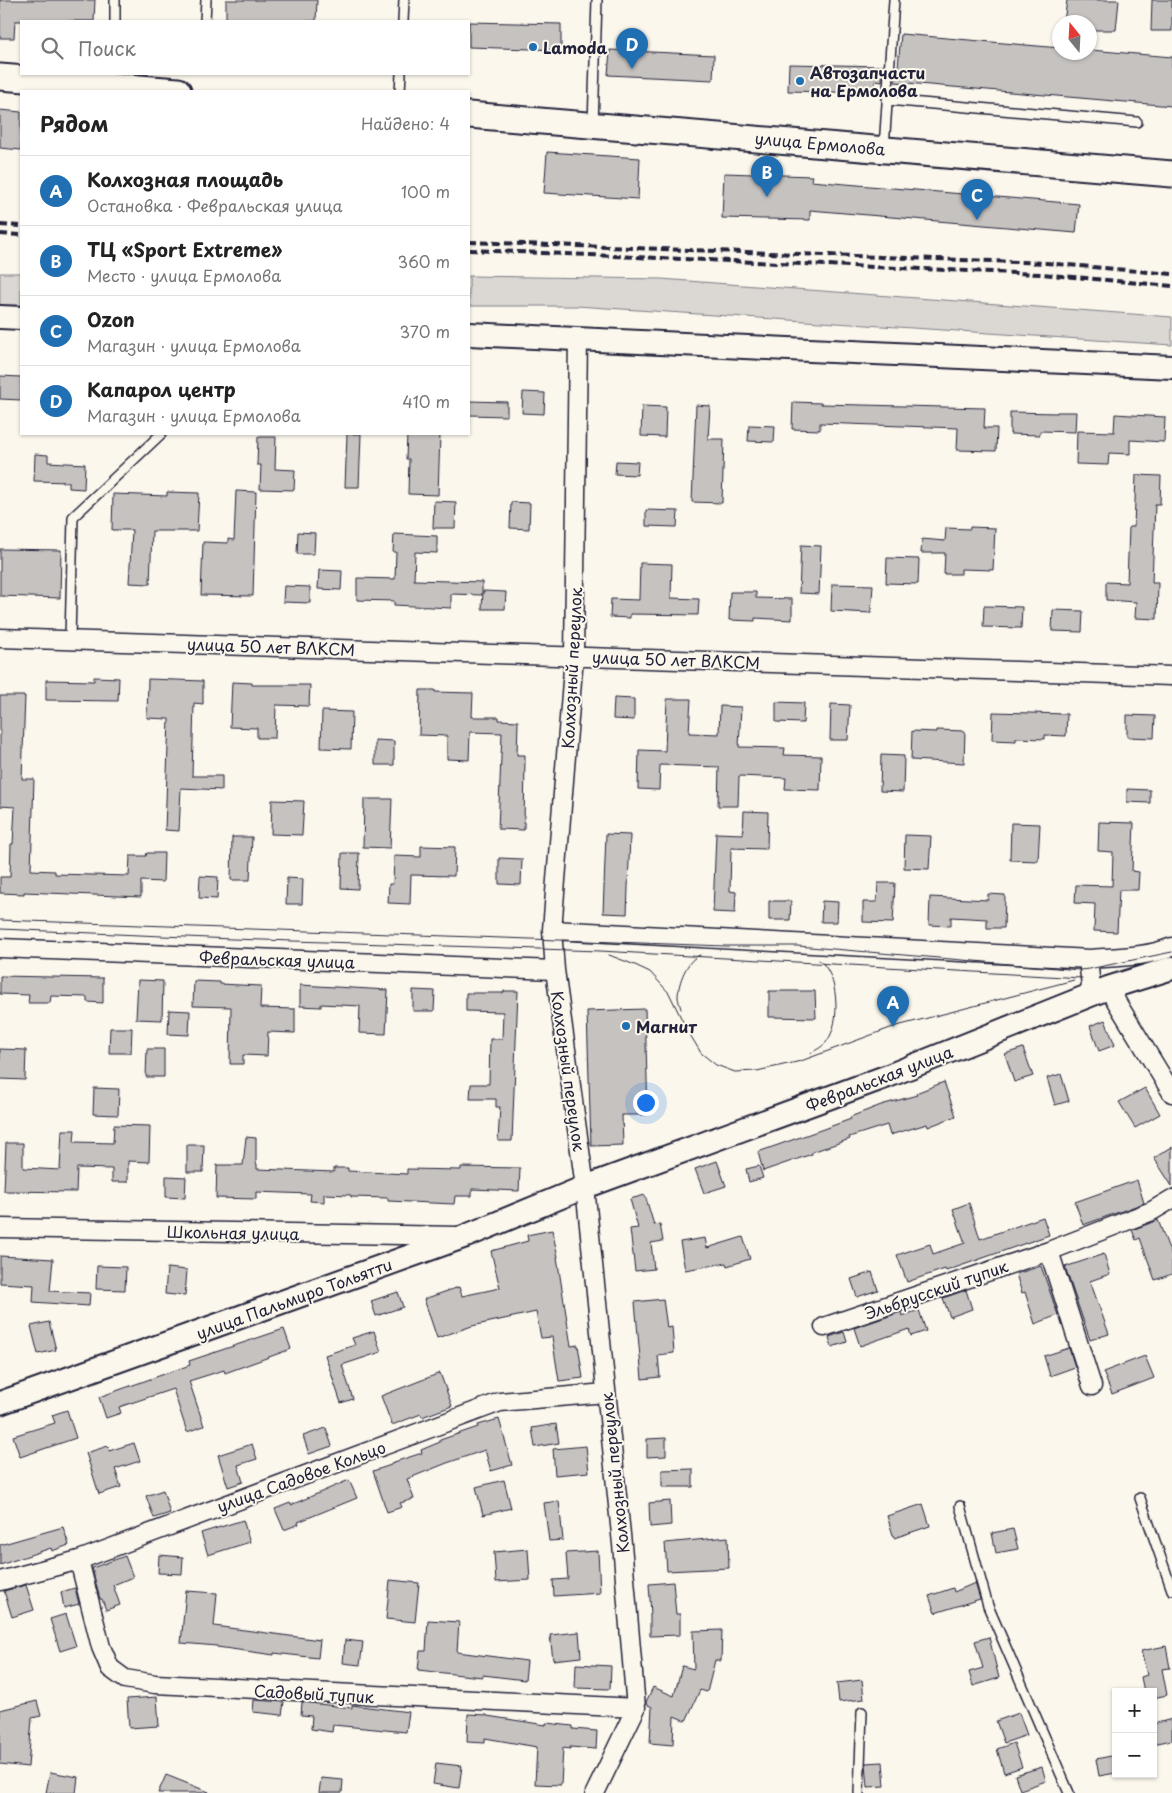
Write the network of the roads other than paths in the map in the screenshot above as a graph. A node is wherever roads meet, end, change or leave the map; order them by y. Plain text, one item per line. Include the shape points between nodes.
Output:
1 (116, 0) edge
2 (206, 0) edge
3 (404, 0) edge
4 (597, 0) edge
5 (894, 0) edge
6 (115, 20) edge
7 (205, 20) edge
8 (403, 20) edge
9 (401, 75) edge
10 (0, 77) edge
11 (114, 80) edge
12 (172, 90) edge
13 (400, 90) edge
14 (887, 100) junction
15 (470, 115) edge
16 (1137, 122) dead end
17 (593, 125) junction
18 (884, 148) junction
19 (1172, 174) edge
20 (0, 317) edge
21 (20, 318) edge
22 (470, 334) edge
23 (578, 338) junction
24 (1172, 367) edge
25 (160, 435) edge
26 (0, 638) edge
27 (70, 640) junction
28 (574, 656) junction
29 (1172, 676) edge
30 (552, 930) junction
31 (1172, 947) edge
32 (0, 948) edge
33 (1090, 958) junction
34 (1172, 968) edge
35 (555, 970) junction
36 (1100, 991) junction
37 (1172, 1093) edge
38 (585, 1187) junction
39 (1172, 1199) edge
40 (0, 1228) edge
41 (466, 1236) junction
42 (1049, 1251) junction
43 (824, 1326) dead end
44 (1092, 1386) dead end
45 (606, 1393) junction
46 (0, 1403) edge
47 (1140, 1498) dead end
48 (960, 1506) dead end
49 (79, 1560) junction
50 (0, 1581) edge
51 (1172, 1590) edge
52 (636, 1708) junction
53 (862, 1712) dead end
54 (595, 1793) edge
55 (859, 1793) edge
56 (1069, 1793) edge

1 - 6 lane
2 - 7 lane
3 - 8 lane
4 - 17 lane
5 - 14 lane
9 - 13 lane
10 - 11 main road
11 - 12 main road
14 - 16 lane
14 - 18 lane
15 - 17 main road, улица Ермолова
17 - 18 main road, улица Ермолова
18 - 19 main road, улица Ермолова
20 - 21 street
22 - 23 street
23 - 24 street
23 - 28 street, Колхозный переулок
25 - 27 lane via 73,517
26 - 27 street, улица 50 лет ВЛКСМ
27 - 28 street, улица 50 лет ВЛКСМ
28 - 29 street, улица 50 лет ВЛКСМ
28 - 30 street, Колхозный переулок
30 - 33 street
30 - 35 street, Колхозный переулок
31 - 33 street via 1121,957
32 - 35 street, Февральская улица
33 - 36 street via 1089,969
34 - 36 street, Февральская улица
35 - 38 street, Колхозный переулок
36 - 37 street
36 - 38 street, Февральская улица via 888,1076
38 - 41 street, улица Пальмиро Тольятти
38 - 45 street, Колхозный переулок
39 - 42 street, Эльбрусский тупик via 1152,1211
40 - 41 street, Школьная улица
41 - 46 street, улица Пальмиро Тольятти
42 - 43 street, Эльбрусский тупик
42 - 44 street
45 - 49 street, улица Садовое Кольцо via 500,1402
45 - 52 street, Колхозный переулок
47 - 51 lane
48 - 56 lane via 988,1606
49 - 50 street, улица Садовое Кольцо
49 - 52 street, Садовый тупик via 101,1647 110,1668 125,1679 165,1685
52 - 54 street
53 - 55 lane

